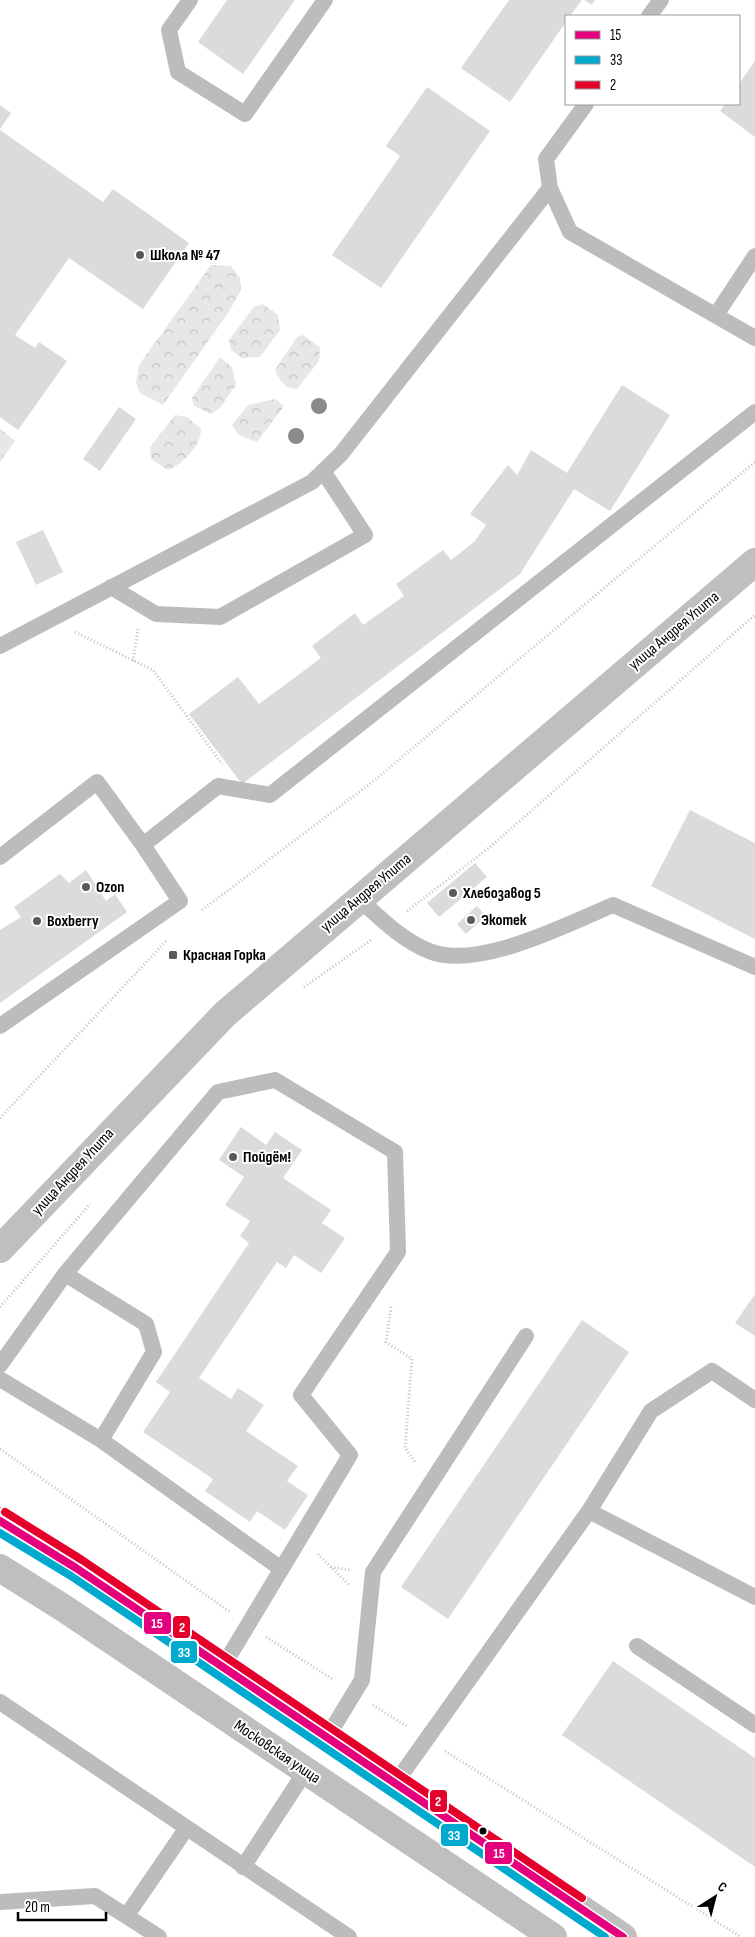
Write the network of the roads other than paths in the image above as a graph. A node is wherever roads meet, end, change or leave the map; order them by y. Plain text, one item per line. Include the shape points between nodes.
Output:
1 (190, 0) edge
2 (325, 0) edge
3 (661, 0) edge
4 (650, 15) edge
5 (585, 105) edge
6 (550, 188) junction
7 (755, 256) edge
8 (716, 315) junction
9 (755, 338) edge
10 (755, 412) edge
11 (323, 471) junction
12 (755, 562) edge
13 (111, 587) junction
14 (0, 646) edge
15 (143, 845) junction
16 (0, 857) edge
17 (359, 899) junction
18 (755, 967) edge
19 (0, 1026) edge
20 (0, 1249) edge
21 (65, 1274) junction
22 (526, 1336) dead end
23 (0, 1365) edge
24 (0, 1379) edge
25 (755, 1400) edge
26 (101, 1440) junction
27 (589, 1511) junction
28 (0, 1521) edge
29 (0, 1568) edge
30 (280, 1568) junction
31 (755, 1597) edge
32 (637, 1646) dead end
33 (222, 1668) junction
34 (0, 1702) edge
35 (755, 1725) edge
36 (326, 1739) junction
37 (305, 1772) junction
38 (394, 1785) junction
39 (186, 1829) junction
40 (243, 1867) junction
41 (0, 1902) edge
42 (127, 1915) junction
43 (545, 1935) edge
44 (159, 1937) edge
45 (349, 1937) edge
46 (622, 1937) edge

1 - 2 lane via 169,30 178,72 245,114
3 - 4 lane
5 - 6 lane via 546,159
6 - 8 lane via 570,232
6 - 11 lane via 341,454
7 - 8 lane
8 - 9 lane
10 - 15 lane via 270,795 218,786
11 - 13 lane via 312,482
11 - 13 lane via 365,535 220,617 156,614
12 - 17 main road, улица Андрея Упита
13 - 14 lane
15 - 16 lane via 97,782
15 - 19 lane via 180,902
17 - 18 lane via 388,926 430,952 453,957 519,944 614,905
17 - 20 main road, улица Андрея Упита via 225,1014
21 - 23 lane
21 - 26 lane via 146,1324 154,1352
21 - 30 lane via 218,1092 274,1080 395,1152 398,1252 301,1394 350,1455
22 - 36 lane via 373,1572 362,1680
24 - 26 lane
25 - 27 lane via 712,1371 651,1411
26 - 30 lane
27 - 31 lane
27 - 38 lane
28 - 33 main road via 76,1568
29 - 37 main road, Московская улица via 65,1608
30 - 33 lane
32 - 35 lane
33 - 36 main road
34 - 39 lane
36 - 38 main road
37 - 40 lane
37 - 43 main road, Московская улица
38 - 46 main road
39 - 40 lane
39 - 42 lane
40 - 45 lane
41 - 42 lane via 95,1896
42 - 44 lane

